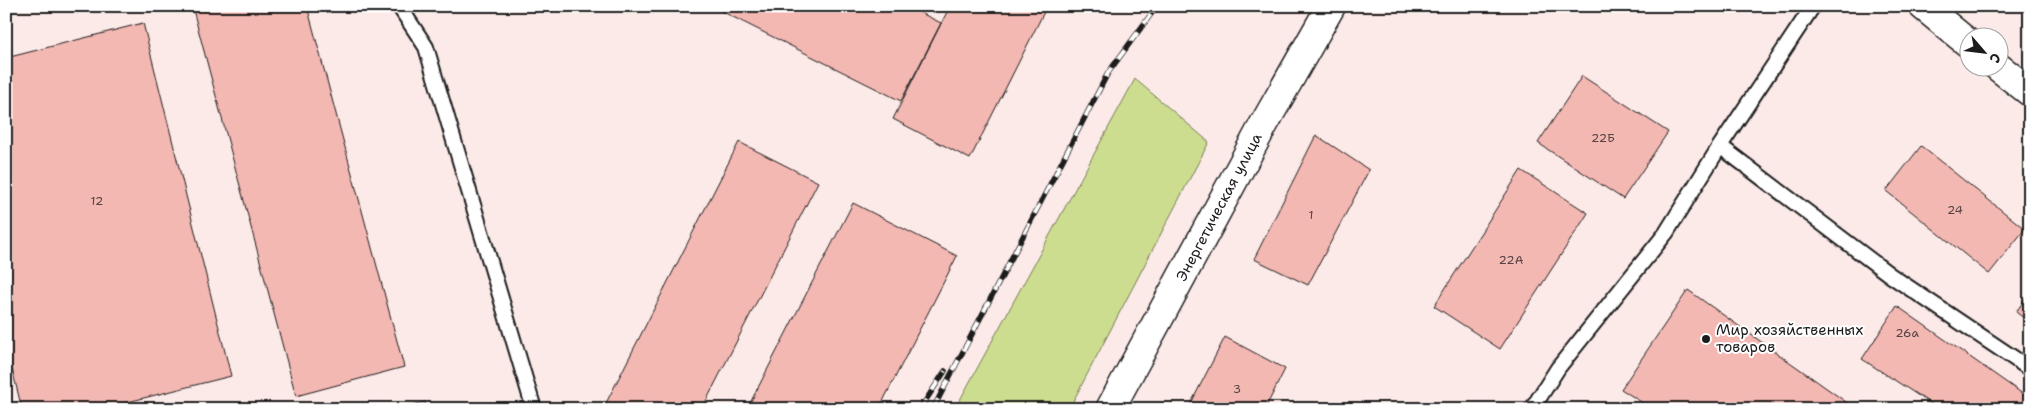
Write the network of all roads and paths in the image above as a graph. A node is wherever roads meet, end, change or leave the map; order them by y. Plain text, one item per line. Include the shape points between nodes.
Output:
1 (399, 6) edge
2 (1331, 6) edge
3 (1813, 6) edge
4 (1923, 6) edge
5 (1958, 35) edge
6 (2008, 75) edge
7 (2030, 92) edge
8 (1720, 146) junction
9 (2030, 369) edge
10 (534, 409) edge
11 (1110, 409) edge
12 (1532, 409) edge

1 - 10 lane via 426,47
2 - 11 street, Энергетическая улица
3 - 8 lane
4 - 5 street
6 - 7 street
8 - 9 lane via 1890,275
8 - 12 lane via 1666,234 1558,368

